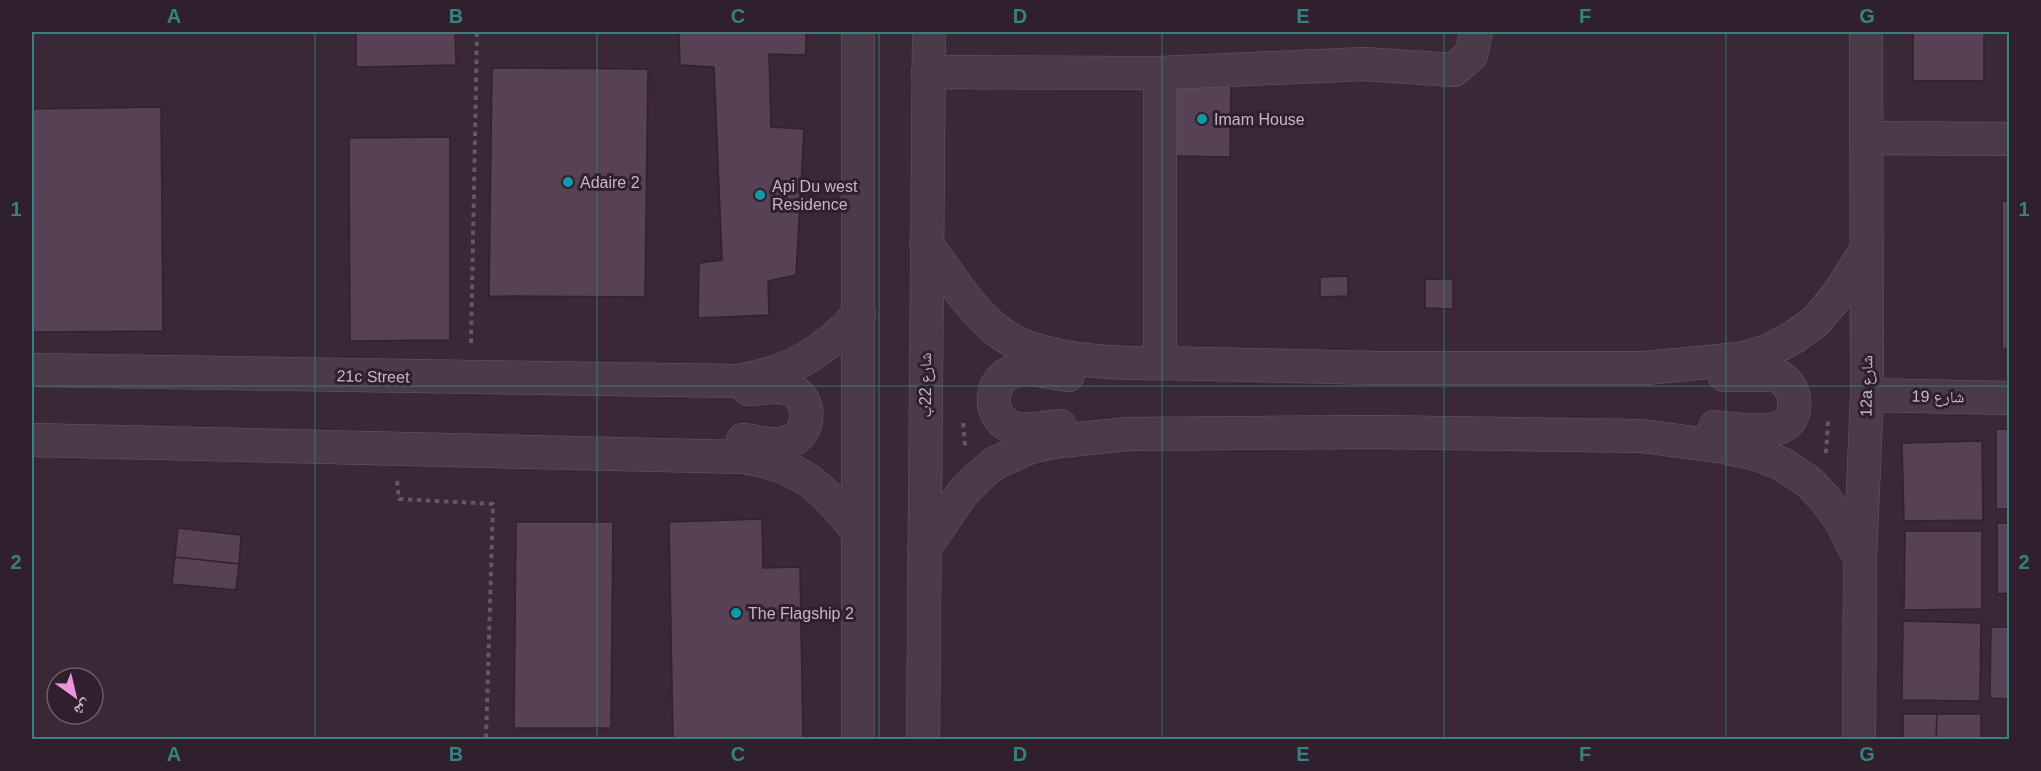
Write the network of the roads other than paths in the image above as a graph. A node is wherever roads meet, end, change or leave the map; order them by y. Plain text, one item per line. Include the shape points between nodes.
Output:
1 (858, 32) edge
2 (929, 32) edge
3 (1476, 32) edge
4 (1866, 32) edge
5 (928, 72) junction
6 (1160, 73) junction
7 (1866, 138) junction
8 (2010, 139) edge
9 (926, 243) junction
10 (1866, 251) junction
11 (859, 314) junction
12 (1160, 363) junction
13 (1125, 364) junction
14 (1645, 368) junction
15 (32, 370) edge
16 (715, 381) junction
17 (1867, 395) junction
18 (2010, 398) edge
19 (1128, 434) junction
20 (1642, 436) junction
21 (32, 440) edge
22 (669, 455) junction
23 (858, 532) junction
24 (924, 549) junction
25 (1860, 559) junction
26 (858, 740) edge
27 (922, 740) edge
28 (1859, 740) edge

1 - 11 street
2 - 5 street, شارع 22ب
3 - 6 street via 1472,55 1454,70 1364,64
4 - 7 street, 12a شارع
5 - 6 street
5 - 9 street, شارع 22ب
6 - 12 street
7 - 8 street
7 - 10 street, 12a شارع
9 - 13 street via 984,319 1000,333 1020,345 1049,354
9 - 24 street, شارع 22ب
10 - 14 street via 1816,321 1768,351 1740,359
10 - 17 street, 12a شارع
11 - 16 street, 21c Street via 806,360 762,377
11 - 23 street
12 - 13 street
12 - 14 street
13 - 19 street via 1106,376 1094,378 1017,370 998,383 993,406 1006,425 1017,429 1104,423
14 - 20 street via 1684,377 1776,375 1790,386 1795,404 1788,421 1774,430 1666,424
15 - 16 street, 21c Street
16 - 22 street, 21c Street via 740,389 788,388 804,403 807,413 802,432 785,444 715,440
17 - 18 street, شارع 19
17 - 25 street, 12a شارع
19 - 20 street
19 - 24 street via 1033,446 995,463 963,492
20 - 25 street via 1724,447 1782,464 1809,482 1825,499
21 - 22 street, 21c Street
22 - 23 street, 21c Street via 743,457 780,465 813,482
23 - 26 street
24 - 27 street, شارع 22ب
25 - 28 street, 12a شارع

